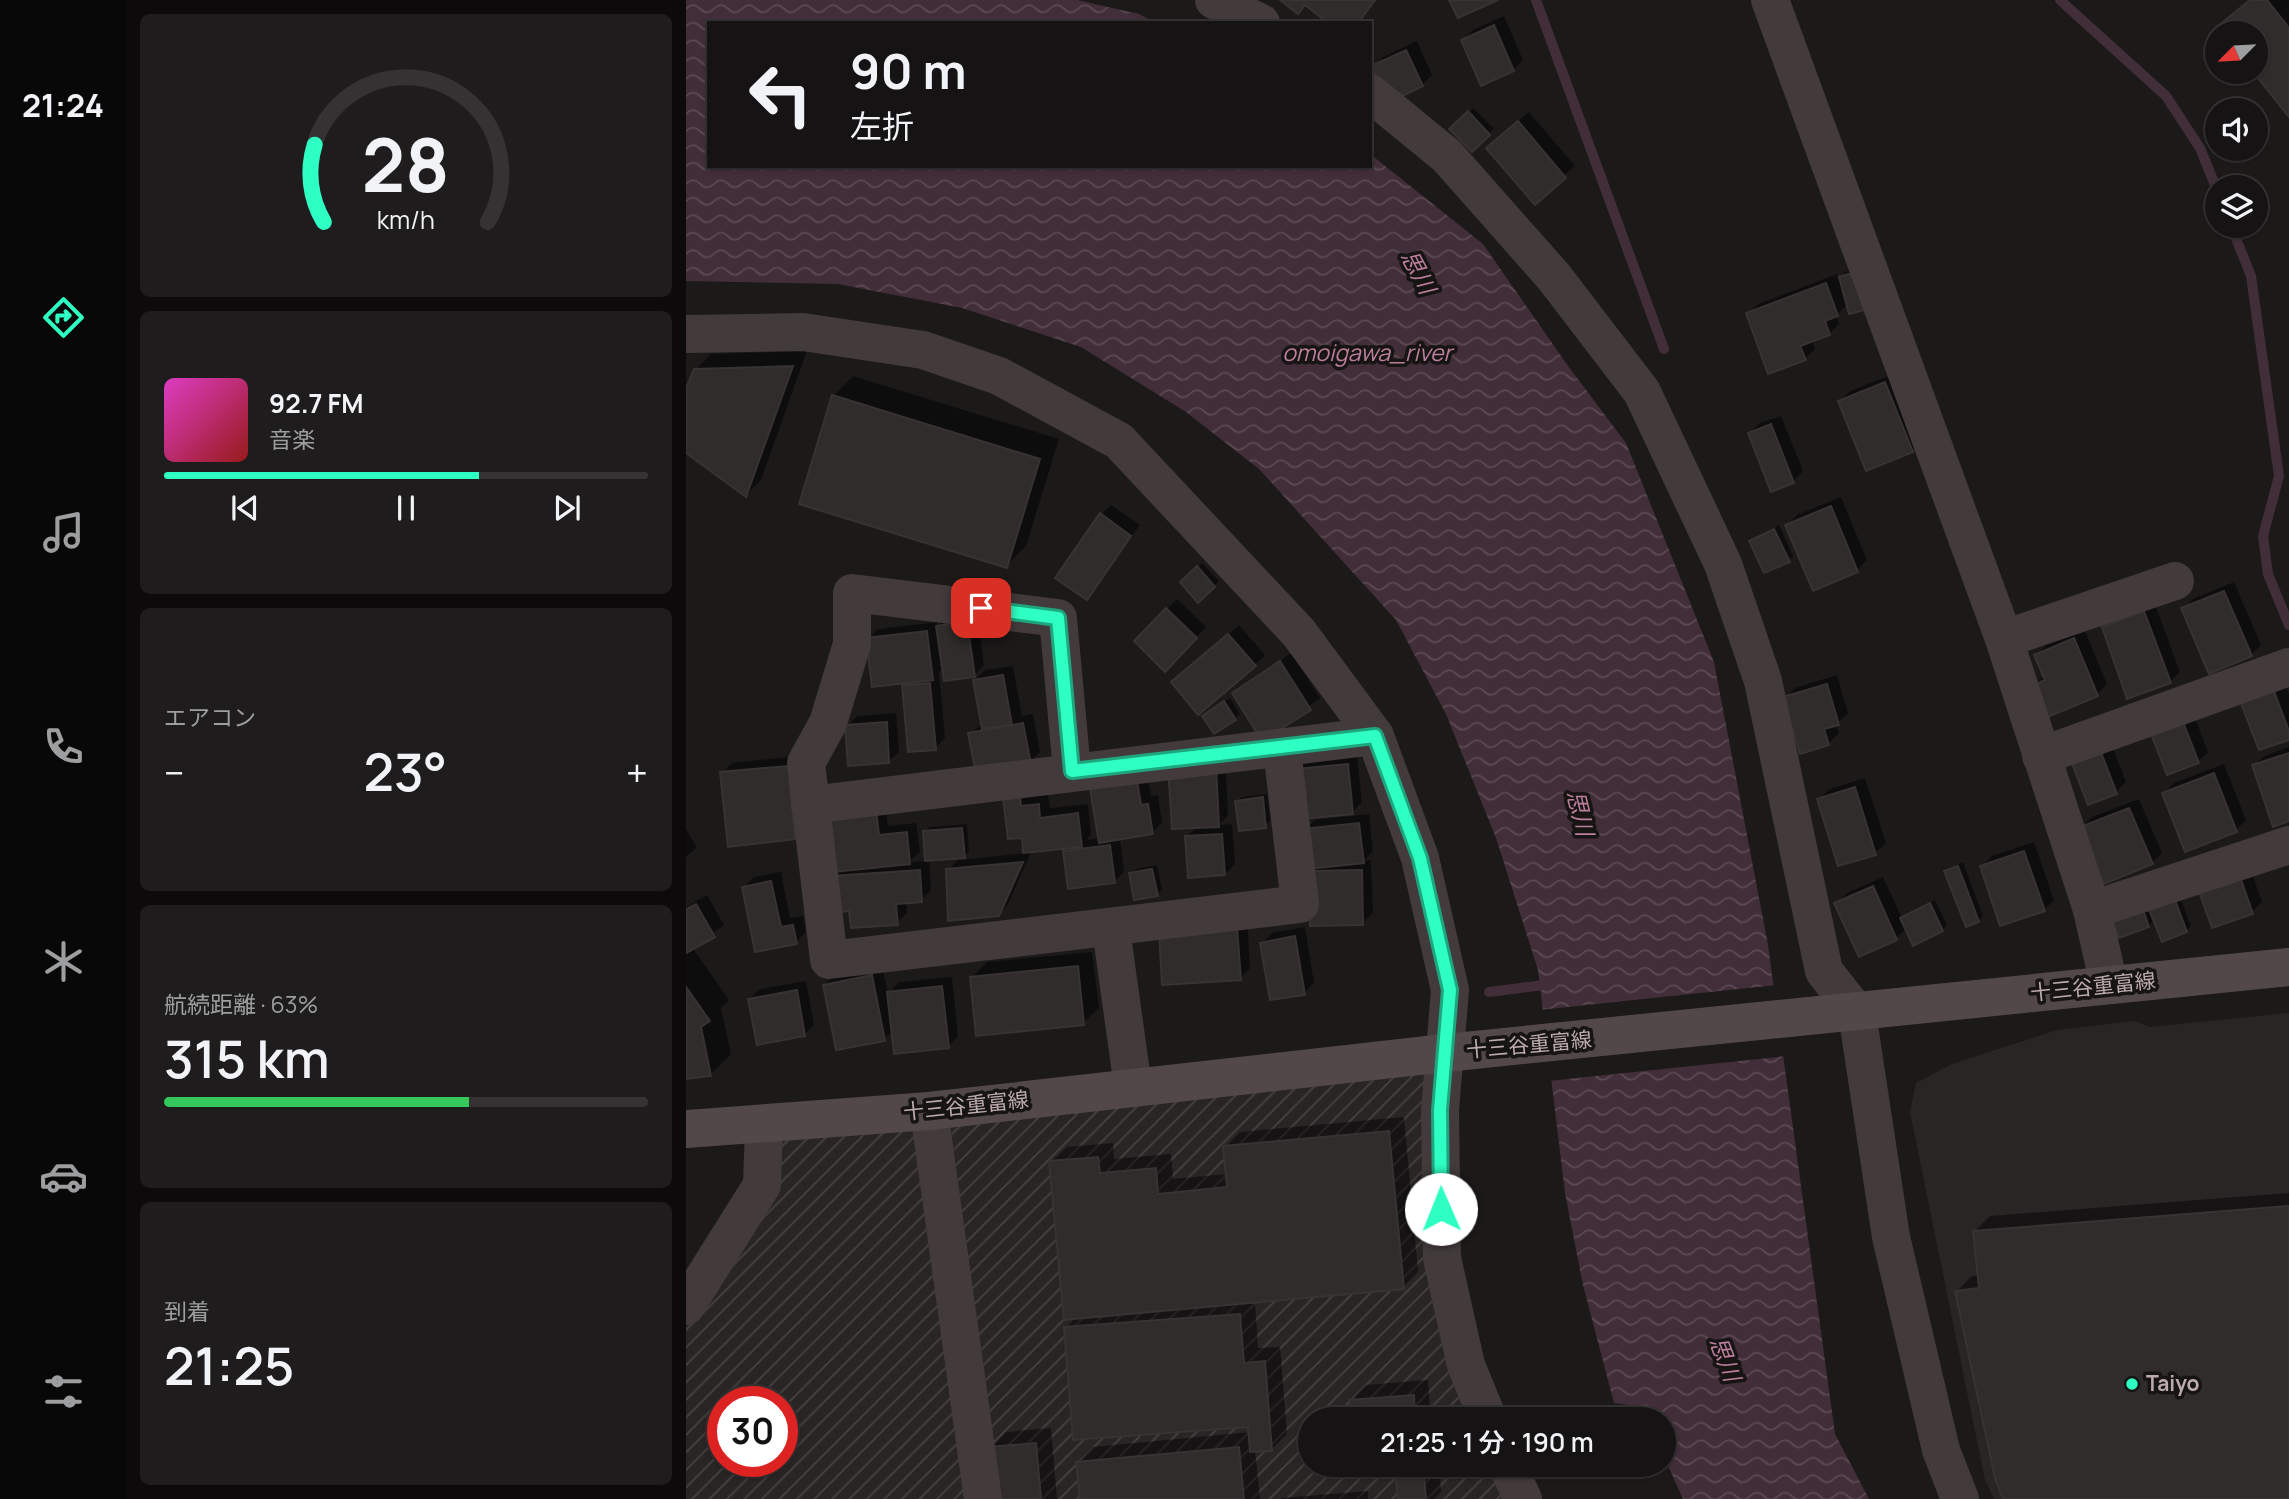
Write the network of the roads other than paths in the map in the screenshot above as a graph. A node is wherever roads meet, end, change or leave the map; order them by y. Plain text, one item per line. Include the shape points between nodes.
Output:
1 (1214, 0) edge
2 (1770, 0) edge
3 (1257, 21) edge
4 (1372, 95) edge
5 (686, 334) edge
6 (2175, 581) dead end
7 (2004, 639) junction
8 (2289, 667) edge
9 (1375, 736) junction
10 (1282, 749) junction
11 (2041, 756) junction
12 (1072, 771) junction
13 (810, 805) junction
14 (2289, 845) edge
15 (2092, 910) junction
16 (1111, 929) junction
17 (2289, 967) edge
18 (2109, 985) junction
19 (1857, 1013) junction
20 (1464, 1051) junction
21 (1133, 1087) junction
22 (929, 1111) junction
23 (764, 1125) junction
24 (686, 1129) edge
25 (686, 1306) edge
26 (1483, 1407) edge
27 (1513, 1477) edge
28 (983, 1499) edge
29 (1524, 1499) edge
30 (1960, 1499) edge

1 - 3 street
2 - 7 street
4 - 19 street via 1447,156 1554,277 1642,392 1723,564 1763,681 1824,971
5 - 9 street via 803,332 923,350 999,376 1119,441 1299,633
6 - 7 street
7 - 11 street
8 - 11 street
9 - 10 street
9 - 20 street via 1420,858
10 - 12 street
10 - 16 street via 1300,904
11 - 15 street
12 - 13 street
12 - 13 street via 1058,618 852,593 852,644 828,723 806,763
13 - 16 street via 829,960
14 - 15 street
15 - 18 street
16 - 21 street
17 - 18 main road, 十三谷重富線
18 - 19 main road, 十三谷重富線
19 - 20 main road, 十三谷重富線
19 - 30 street via 1891,1237 1941,1450
20 - 21 main road, 十三谷重富線
20 - 26 street via 1440,1110 1442,1258 1466,1365
21 - 22 main road, 十三谷重富線
22 - 23 main road, 十三谷重富線
22 - 28 street
23 - 24 main road, 十三谷重富線
23 - 25 street via 762,1185
27 - 29 street

